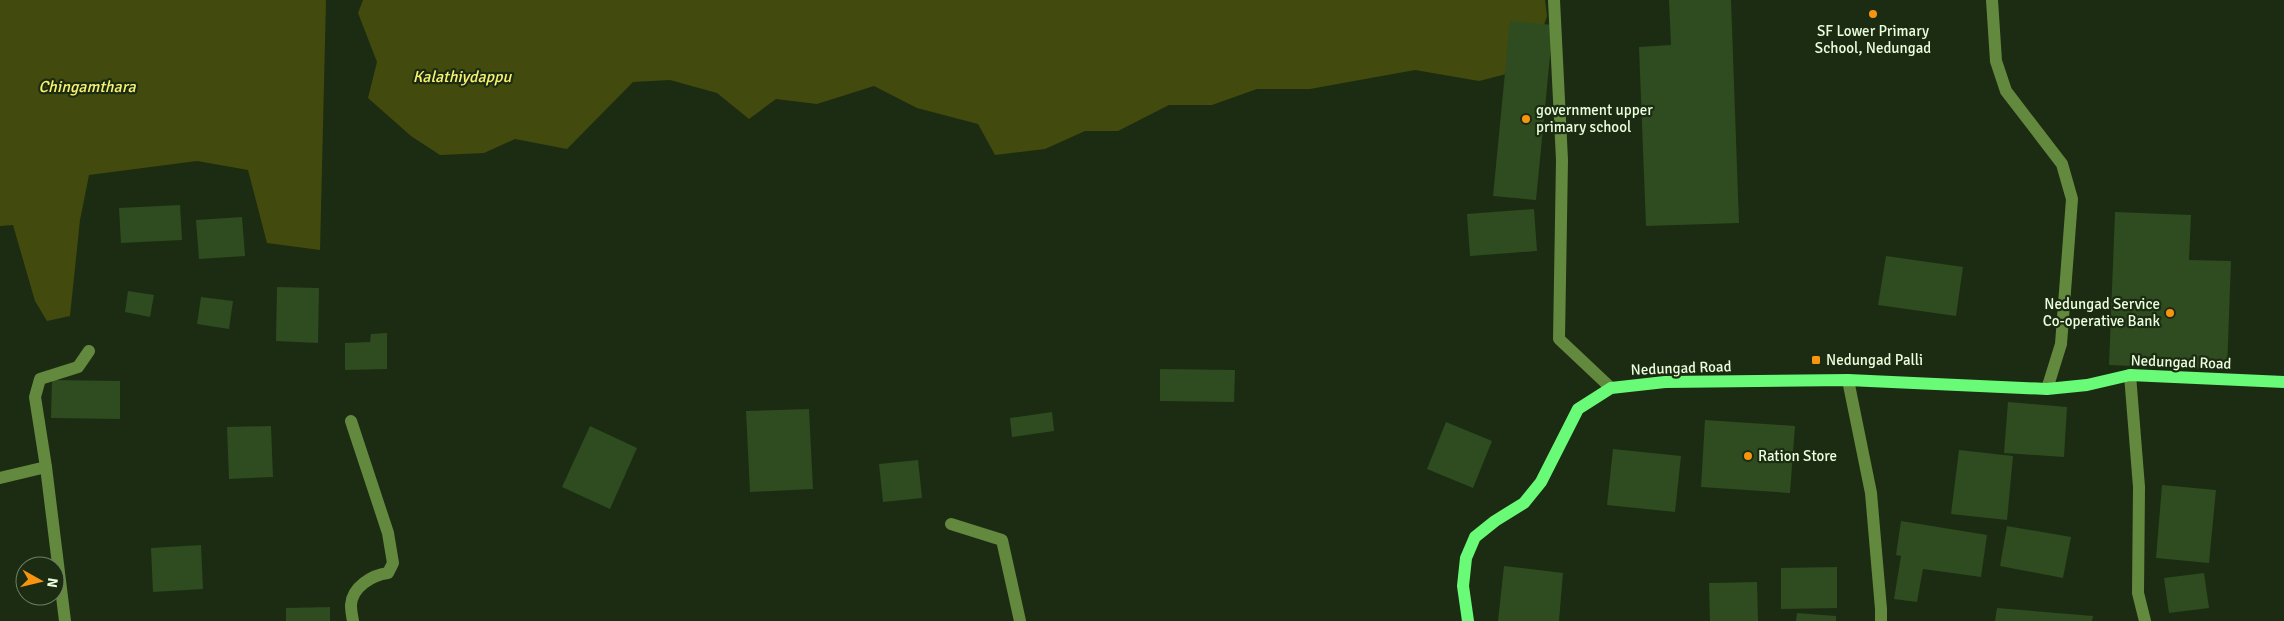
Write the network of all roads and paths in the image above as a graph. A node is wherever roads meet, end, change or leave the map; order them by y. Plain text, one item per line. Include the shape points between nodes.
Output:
1 (1554, 0) edge
2 (1992, 0) edge
3 (89, 351) dead end
4 (2130, 375) junction
5 (1848, 380) junction
6 (2284, 382) edge
7 (1611, 388) junction
8 (2047, 389) junction
9 (351, 421) dead end
10 (46, 467) junction
11 (0, 478) edge
12 (951, 524) dead end
13 (64, 621) edge
14 (353, 621) edge
15 (1020, 621) edge
16 (1468, 621) edge
17 (1880, 621) edge
18 (2145, 621) edge

1 - 7 street via 1562,160 1559,339
2 - 8 street via 1996,61 2006,91 2062,164 2072,199 2061,344
3 - 10 street via 78,367 40,379 35,398
4 - 6 main road, Nedungad Road
4 - 8 main road, Nedungad Road via 2087,385
4 - 18 street via 2139,487 2138,593
5 - 7 main road, Nedungad Road via 1665,382
5 - 8 main road, Nedungad Road
5 - 17 street via 1871,493 1882,609
7 - 16 main road, Nedungad Road via 1578,409 1541,482 1524,503 1475,537 1466,558 1462,586
9 - 14 street via 388,533 393,563 388,573 370,579 358,588 351,604
10 - 11 street
10 - 13 street
12 - 15 street via 1002,540

